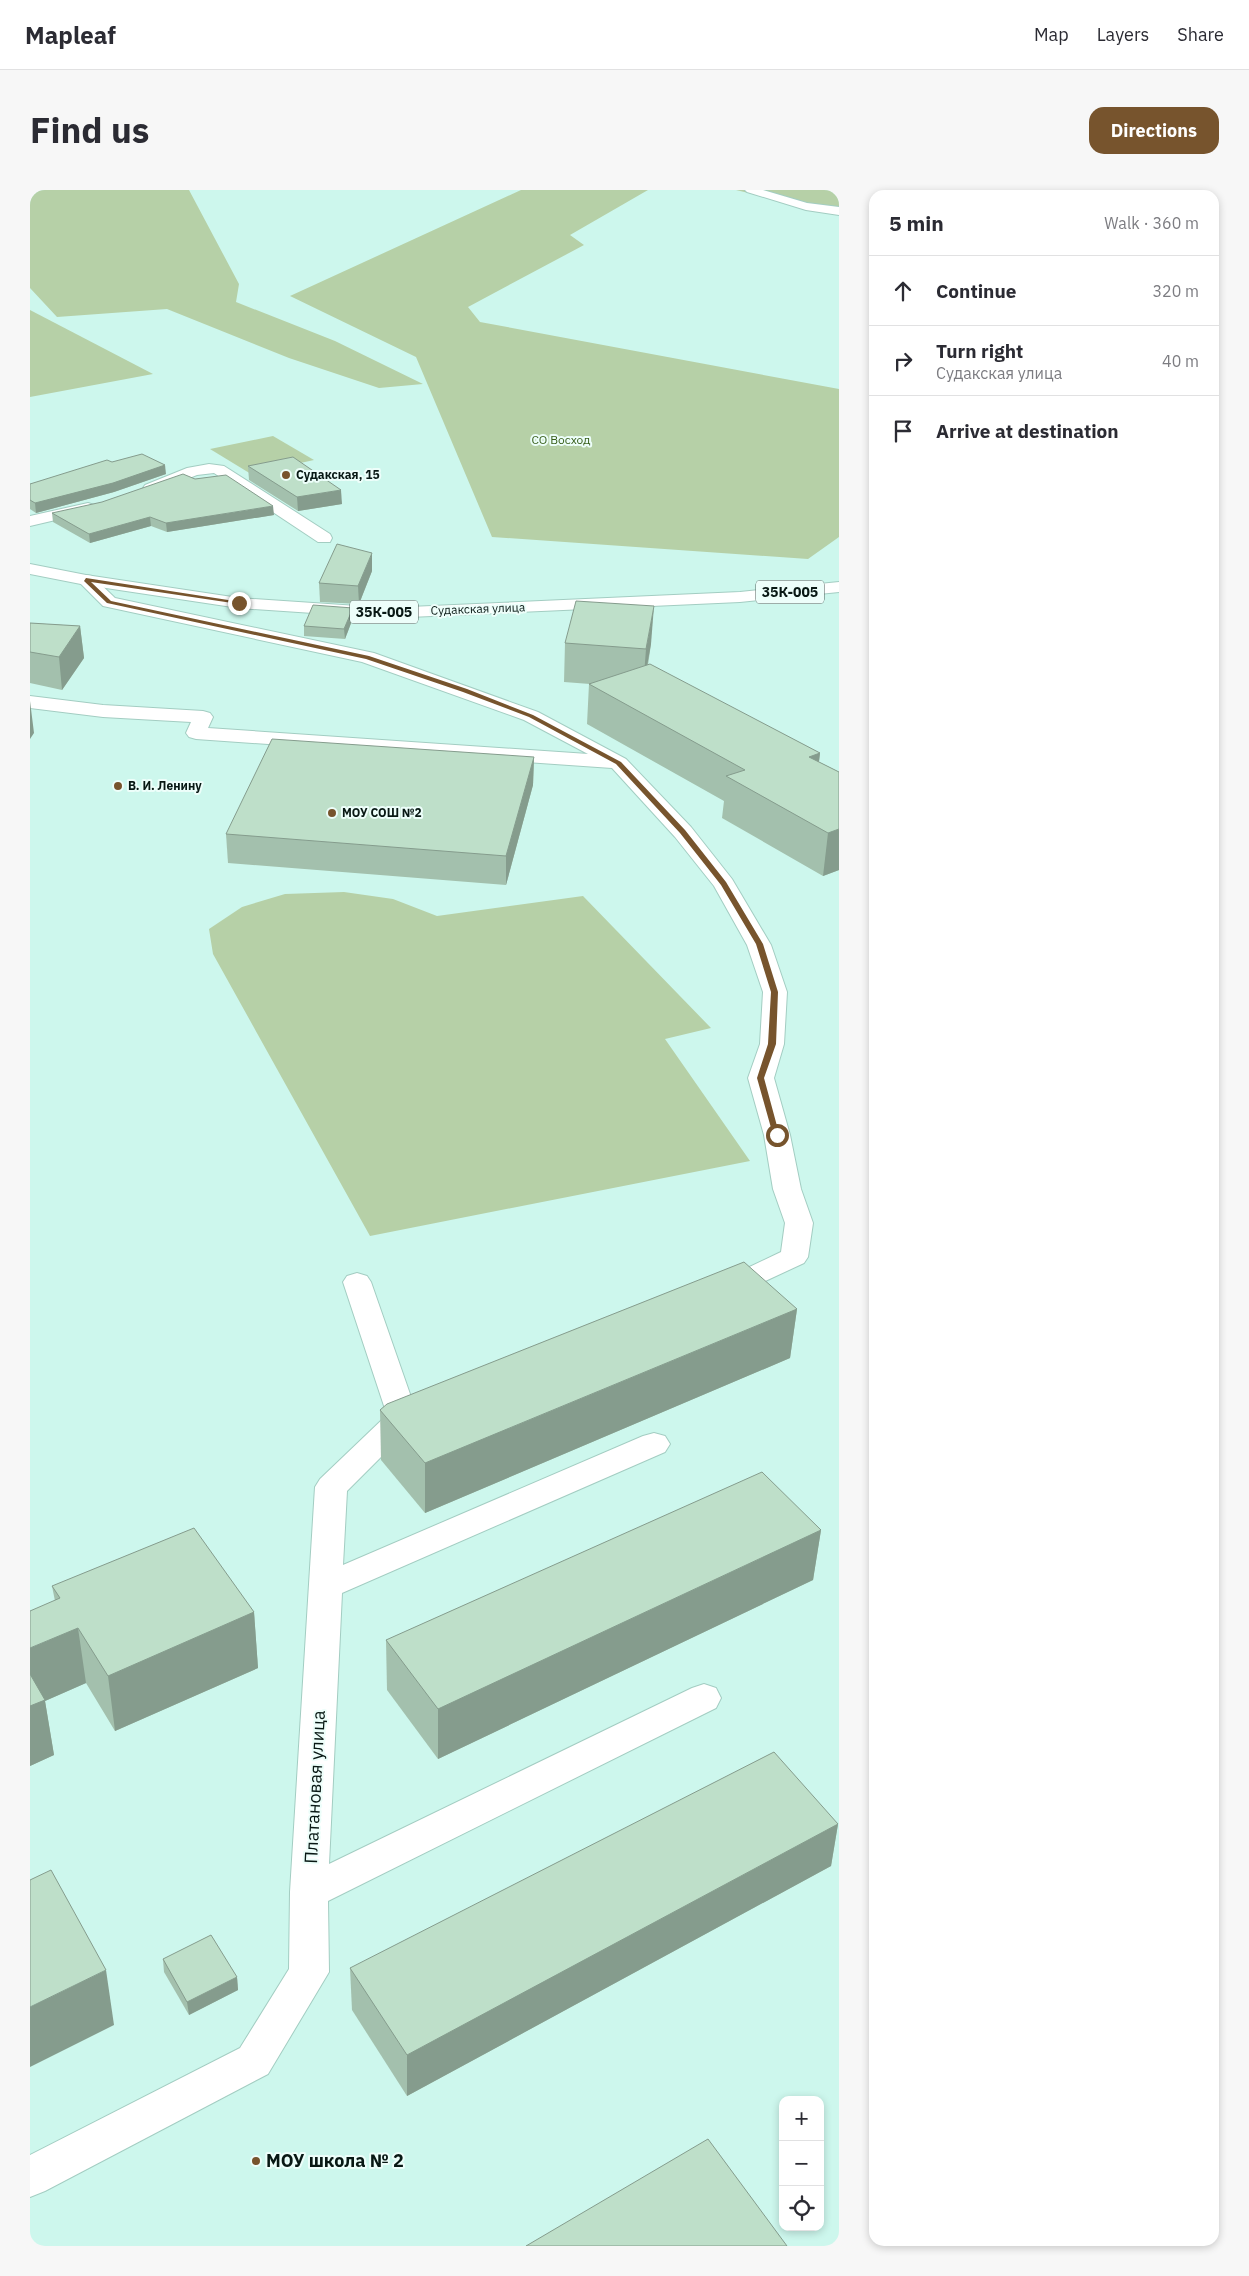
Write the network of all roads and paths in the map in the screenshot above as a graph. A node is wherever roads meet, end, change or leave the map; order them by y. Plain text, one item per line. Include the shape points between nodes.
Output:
1 (751, 190) edge
2 (839, 211) edge
3 (140, 491) edge
4 (105, 503) edge
5 (30, 521) edge
6 (324, 538) dead end
7 (30, 569) edge
8 (86, 580) junction
9 (839, 587) edge
10 (30, 702) edge
11 (619, 763) junction
12 (749, 1278) edge
13 (357, 1282) dead end
14 (654, 1444) dead end
15 (326, 1586) junction
16 (704, 1698) dead end
17 (309, 1892) junction
18 (30, 2178) edge

1 - 2 street via 806,206
3 - 6 street via 198,469 218,469
4 - 5 street
7 - 8 street, Судакская улица / 35К-005
8 - 9 street, Судакская улица / 35К-005 via 239,603 387,613 740,597
8 - 11 street via 109,602 367,657 531,716
10 - 11 street via 103,711 203,717 196,733
11 - 12 street via 683,832 724,884 759,944 775,992 772,1044 761,1078 777,1135 787,1189 799,1223 794,1257
13 - 15 street, Платановая улица via 403,1417 331,1487
14 - 15 street
15 - 17 street, Платановая улица
16 - 17 street
17 - 18 street, Платановая улица via 309,1972 254,2062

